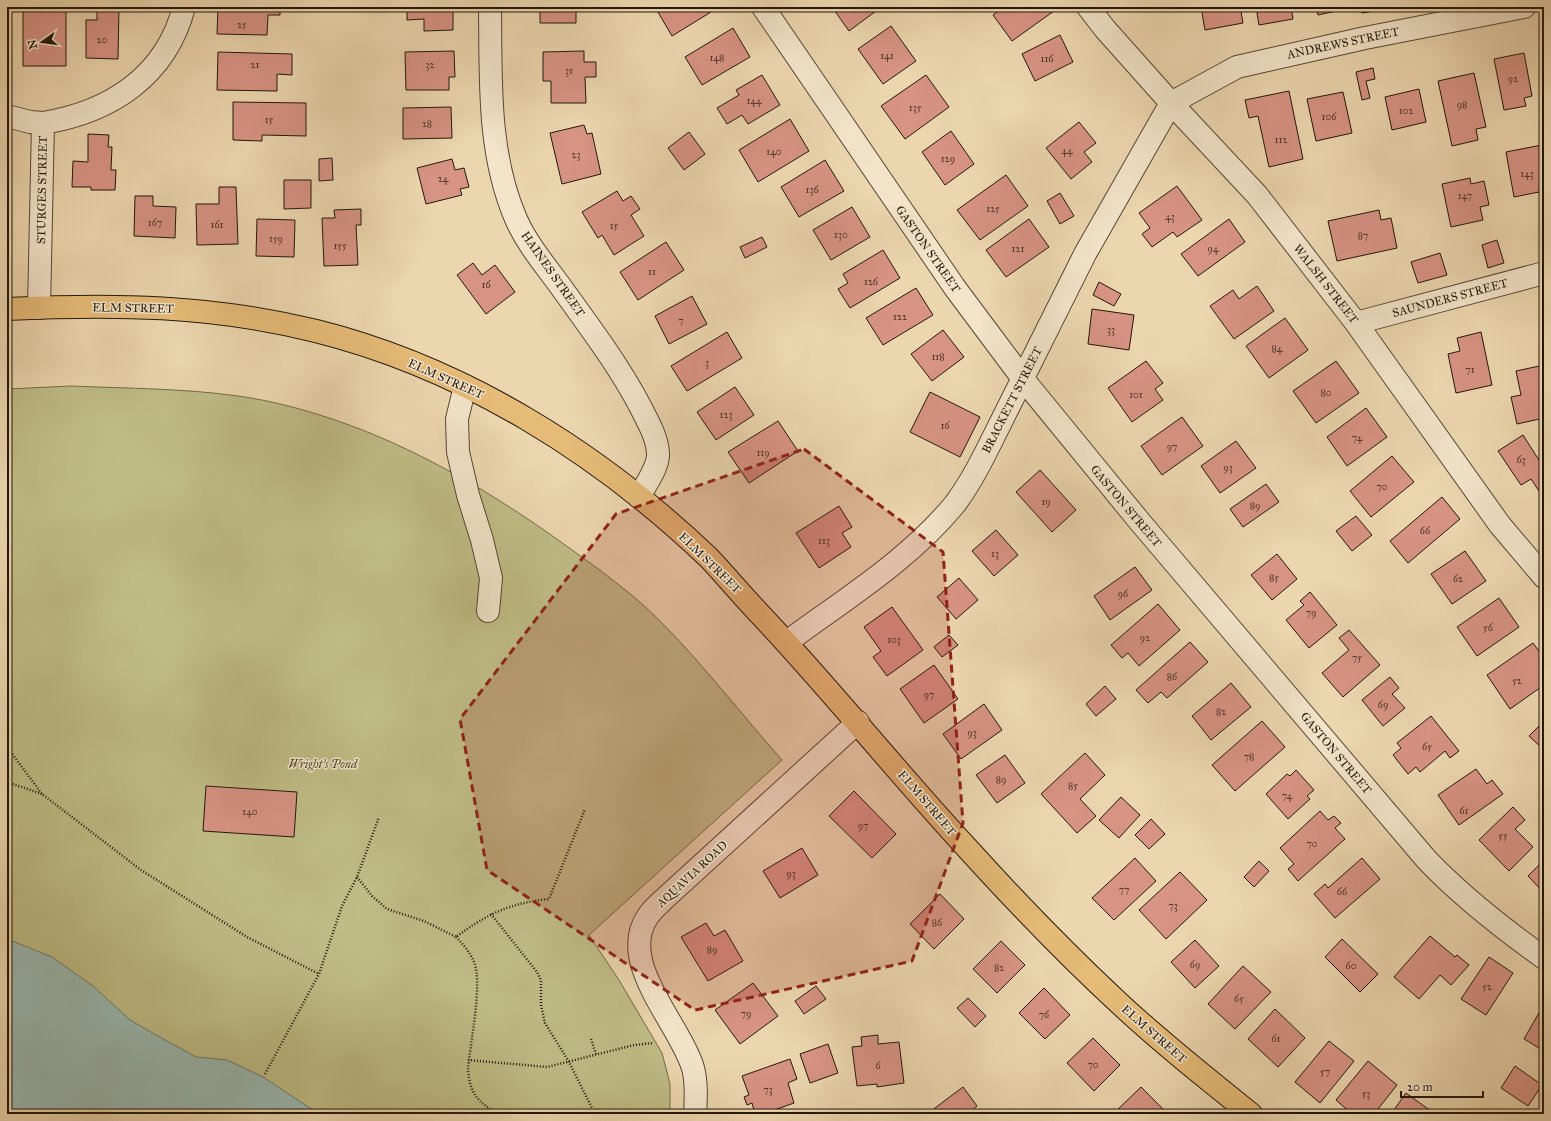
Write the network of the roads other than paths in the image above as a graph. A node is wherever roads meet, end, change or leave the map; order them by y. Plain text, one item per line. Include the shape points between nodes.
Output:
1 (184, 7) edge
2 (490, 7) edge
3 (763, 7) edge
4 (1088, 7) edge
5 (1524, 7) edge
6 (1170, 103) junction
7 (7, 116) edge
8 (43, 123) junction
9 (1544, 273) edge
10 (39, 308) junction
11 (7, 309) edge
12 (1356, 323) junction
13 (1023, 379) junction
14 (465, 386) junction
15 (639, 497) junction
16 (1541, 569) edge
17 (488, 611) dead end
18 (786, 642) junction
19 (858, 722) junction
20 (1544, 958) edge
21 (696, 1114) edge
22 (1251, 1114) edge

1 - 8 street, STURGES STREET via 175,36 166,51 140,80 118,97 102,105 66,119
2 - 15 street, HAINES STREET via 492,100 496,146 506,190 516,219 531,246 586,321 630,388 655,438 658,455
3 - 13 street, GASTON STREET via 955,288
4 - 6 street, WALSH STREET
5 - 6 street, ANDREWS STREET via 1237,67
6 - 12 street, WALSH STREET via 1257,195
6 - 13 street, BRACKETT STREET via 1085,254
7 - 8 street
8 - 10 street, STURGES STREET
9 - 12 street, SAUNDERS STREET
10 - 11 main road, ELM STREET
10 - 14 main road, ELM STREET via 166,307 245,316 320,332 379,350
12 - 16 street, WALSH STREET via 1500,525
13 - 18 street, BRACKETT STREET via 972,478 956,503 915,546 892,565
13 - 20 street, GASTON STREET via 1410,842 1442,876
14 - 15 main road, ELM STREET via 560,439
14 - 17 street via 457,419 458,452 491,578
15 - 18 main road, ELM STREET via 708,558
18 - 19 main road, ELM STREET
19 - 21 street, AQUAVIA ROAD via 648,916 640,937 640,955 645,975 679,1037 693,1069
19 - 22 main road, ELM STREET via 967,848 1071,956 1119,1003 1187,1063

